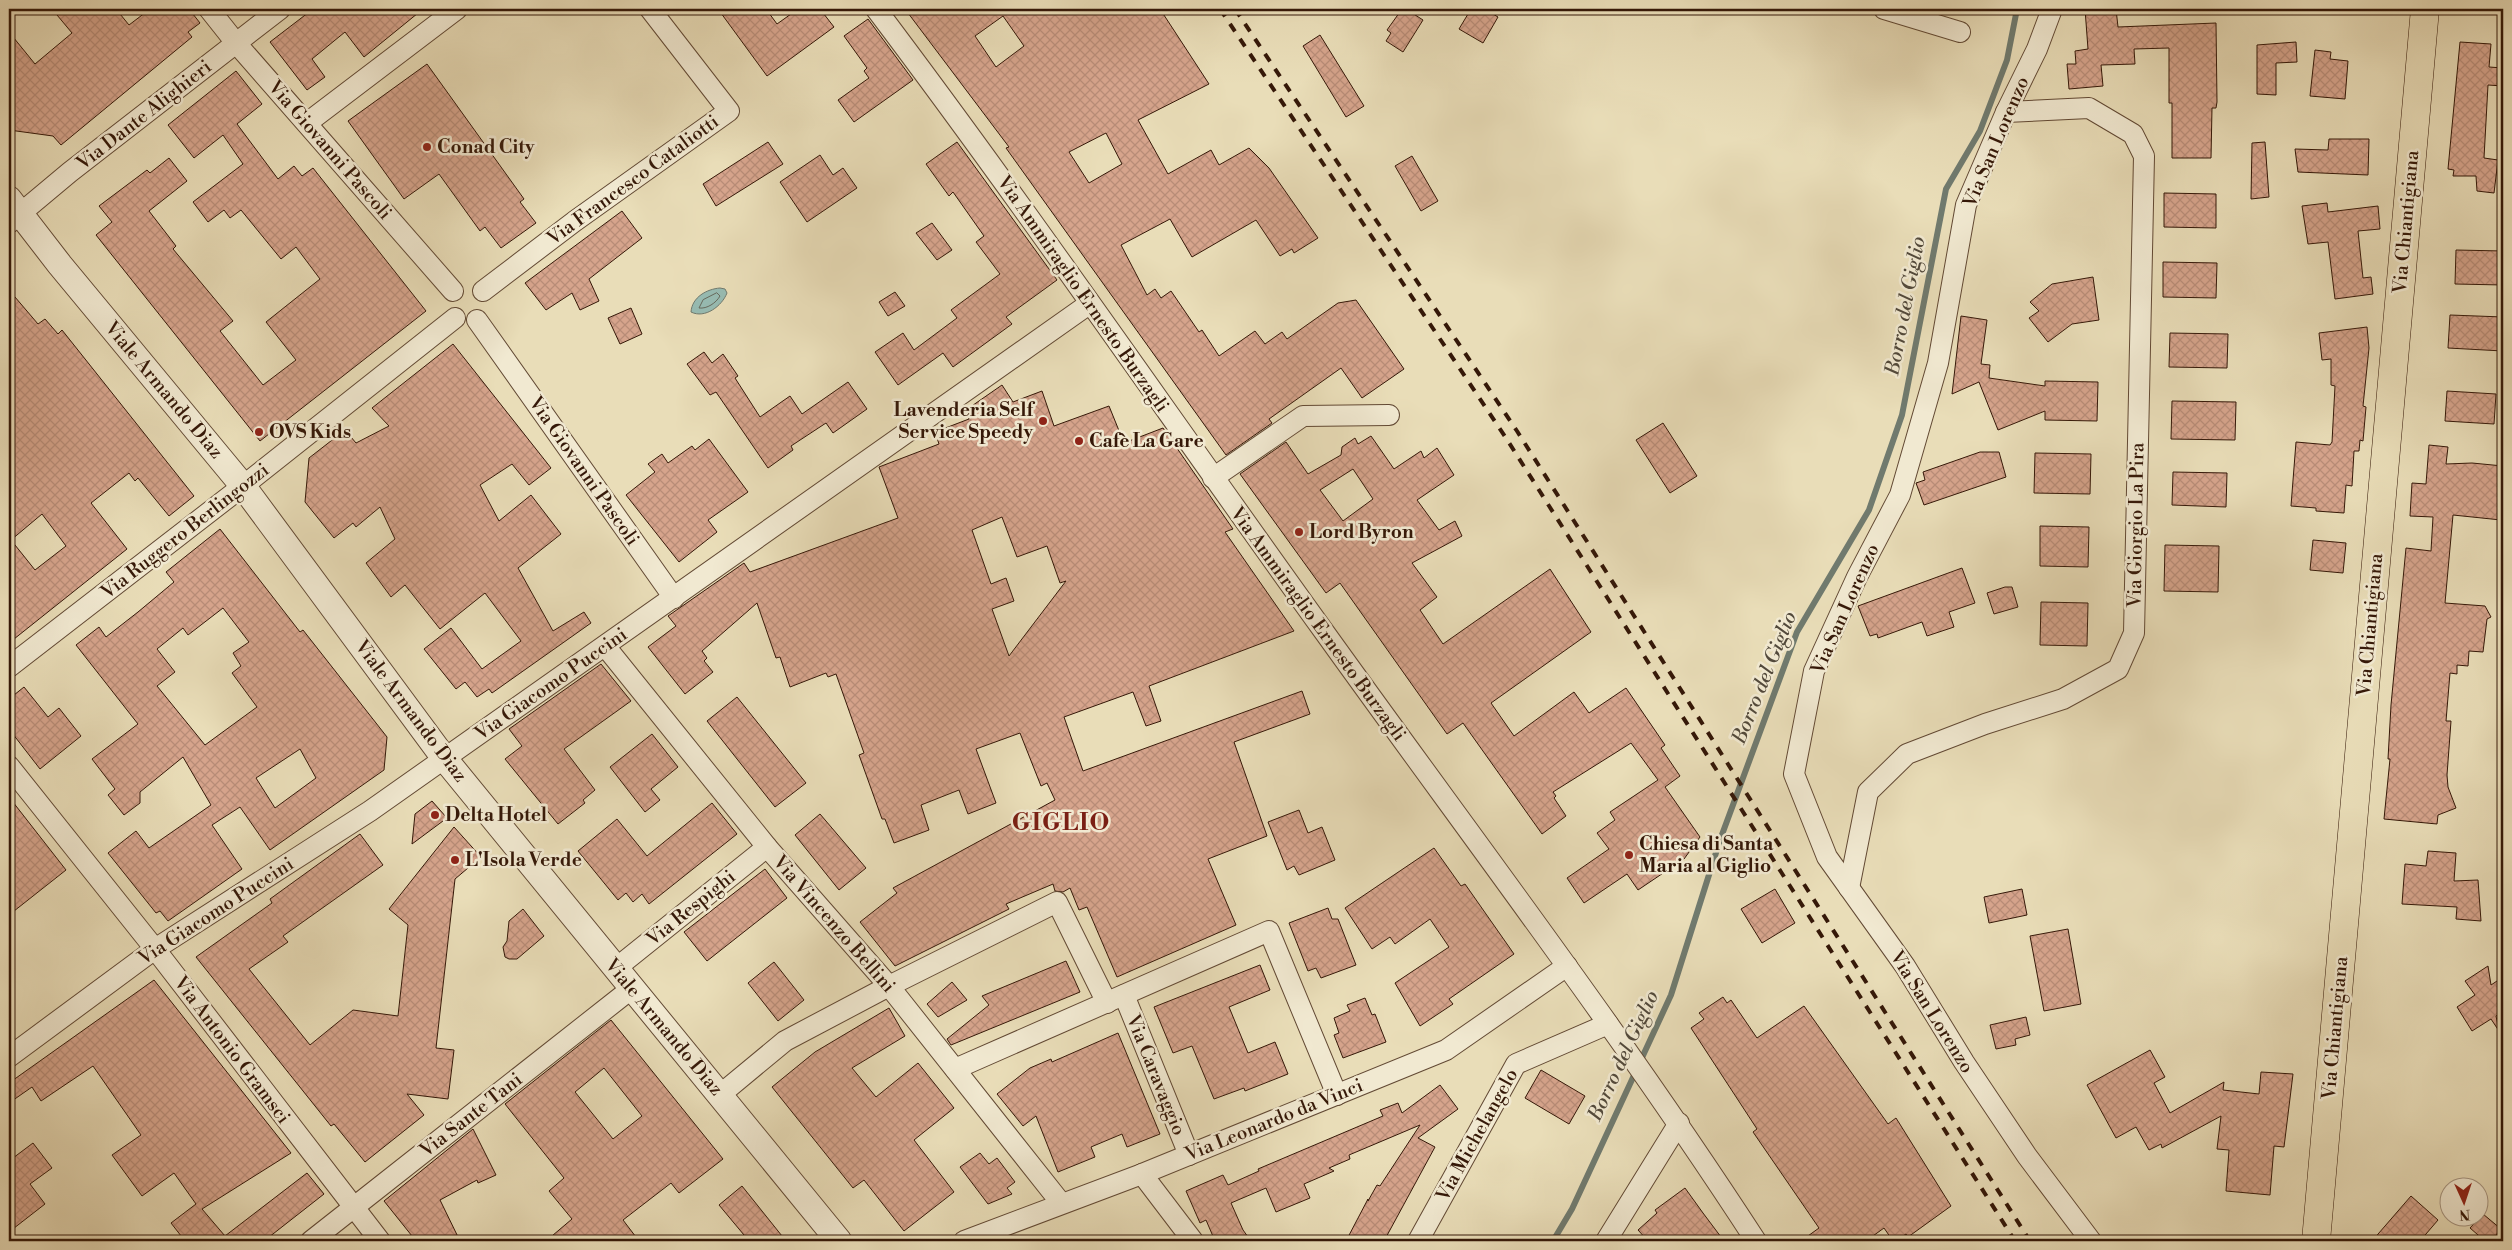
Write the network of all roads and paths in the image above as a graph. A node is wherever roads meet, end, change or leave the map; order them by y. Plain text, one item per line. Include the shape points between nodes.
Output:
1 (209, 9) edge
2 (280, 9) edge
3 (457, 9) edge
4 (650, 9) edge
5 (876, 9) edge
6 (1884, 9) edge
7 (2052, 9) edge
8 (2425, 9) edge
9 (1960, 32) dead end
10 (236, 43) junction
11 (2006, 112) junction
12 (307, 124) junction
13 (13, 212) edge
14 (453, 291) junction
15 (483, 291) junction
16 (1089, 304) junction
17 (455, 318) junction
18 (477, 320) junction
19 (1389, 415) dead end
20 (1213, 478) junction
21 (244, 486) junction
22 (674, 598) junction
23 (604, 646) junction
24 (9, 668) edge
25 (444, 758) junction
26 (9, 766) edge
27 (767, 847) junction
28 (1850, 888) junction
29 (155, 949) junction
30 (1567, 966) junction
31 (615, 969) junction
32 (889, 986) junction
33 (631, 989) junction
34 (1115, 999) junction
35 (1612, 1030) junction
36 (9, 1057) edge
37 (955, 1070) junction
38 (721, 1094) junction
39 (1337, 1095) junction
40 (1679, 1123) junction
41 (1189, 1155) junction
42 (1142, 1174) junction
43 (1061, 1203) junction
44 (353, 1208) junction
45 (311, 1241) edge
46 (380, 1241) edge
47 (839, 1241) edge
48 (964, 1241) edge
49 (1193, 1241) edge
50 (1418, 1241) edge
51 (1606, 1241) edge
52 (1756, 1241) edge
53 (2091, 1241) edge
54 (2316, 1241) edge

1 - 10 street, Via Giovanni Pascoli
2 - 10 street, Via Dante Alighieri
3 - 12 street
4 - 15 street, Via Francesco Cataliotti via 729,111
5 - 16 street, Via Ammiraglio Ernesto Burzagli via 977,144
6 - 9 street
7 - 11 street, Via San Lorenzo via 2037,49
8 - 54 main road, Via Chiantigiana
10 - 12 street, Via Giovanni Pascoli
10 - 13 street, Via Dante Alighieri via 70,172
11 - 28 street, Via San Lorenzo via 1966,205 1938,363 1900,495 1857,576 1814,671 1794,774 1827,857
11 - 28 street, Via Giorgio La Pira via 2089,108 2133,134 2144,156 2134,633 2118,669 2063,699 1907,754 1868,792
12 - 14 street, Via Giovanni Pascoli
13 - 21 street, Viale Armando Diaz
14 - 15 street via 468,284
14 - 17 street via 448,302
15 - 18 street via 487,307
16 - 20 street, Via Ammiraglio Ernesto Burzagli
16 - 22 street, Via Giacomo Puccini
17 - 18 street via 466,323
17 - 21 street, Via Ruggero Berlingozzi
18 - 22 street, Via Giovanni Pascoli
19 - 20 street via 1303,416
20 - 30 street, Via Ammiraglio Ernesto Burzagli
21 - 24 street, Via Ruggero Berlingozzi
21 - 25 street, Viale Armando Diaz
22 - 23 street, Via Giacomo Puccini
23 - 25 street, Via Giacomo Puccini
23 - 27 street, Via Vincenzo Bellini
25 - 29 street, Via Giacomo Puccini via 370,811
25 - 31 street, Viale Armando Diaz
26 - 29 street, Via Antonio Gramsci
27 - 31 street, Via Respighi
27 - 32 street, Via Vincenzo Bellini
28 - 53 street, Via San Lorenzo via 1905,966 2027,1156
29 - 36 street, Via Giacomo Puccini
29 - 44 street, Via Antonio Gramsci
30 - 35 street, Via Ammiraglio Ernesto Burzagli
30 - 39 street, Via Leonardo da Vinci via 1446,1050
31 - 33 street, Viale Armando Diaz
32 - 34 street, Via Caravaggio via 1056,902
32 - 37 street, Via Vincenzo Bellini
32 - 38 street via 785,1041
33 - 38 street, Viale Armando Diaz
33 - 44 street, Via Sante Tani
34 - 37 street
34 - 39 street via 1269,932
34 - 41 street, Via Caravaggio
35 - 40 street, Via Ammiraglio Ernesto Burzagli
35 - 50 street, Via Michelangelo via 1516,1064
37 - 43 street, Via Vincenzo Bellini
38 - 47 street, Viale Armando Diaz
39 - 41 street, Via Leonardo da Vinci
40 - 51 street
40 - 52 street, Via Ammiraglio Ernesto Burzagli
41 - 42 street, Via Leonardo da Vinci
42 - 43 street, Via Leonardo da Vinci
42 - 49 street
43 - 48 street, Via Leonardo da Vinci
44 - 45 street, Via Sante Tani
44 - 46 street, Via Antonio Gramsci

